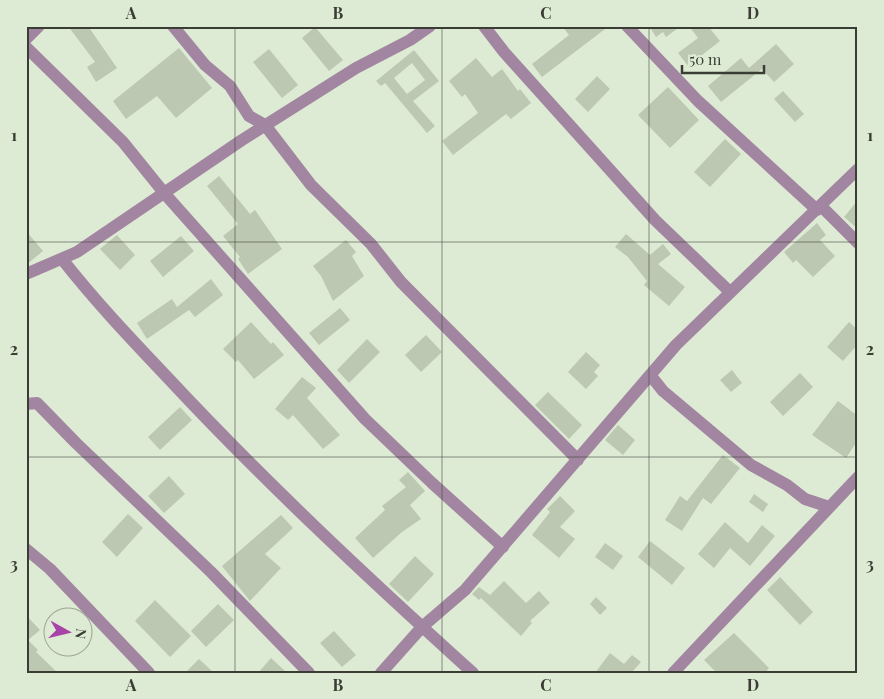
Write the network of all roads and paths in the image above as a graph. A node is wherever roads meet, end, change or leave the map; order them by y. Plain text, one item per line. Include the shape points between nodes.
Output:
1 (39, 26) edge
2 (173, 26) edge
3 (430, 26) edge
4 (484, 26) edge
5 (627, 26) edge
6 (26, 39) edge
7 (26, 47) edge
8 (265, 125) junction
9 (858, 169) edge
10 (165, 194) junction
11 (819, 208) junction
12 (858, 244) edge
13 (62, 259) junction
14 (26, 274) edge
15 (730, 292) junction
16 (651, 376) junction
17 (26, 404) edge
18 (578, 460) junction
19 (858, 477) edge
20 (829, 507) junction
21 (502, 547) junction
22 (26, 549) edge
23 (422, 627) junction
24 (149, 673) edge
25 (309, 673) edge
26 (381, 673) edge
27 (473, 673) edge
28 (673, 673) edge

1 - 6 street
2 - 8 street via 205,65 230,86 249,116
3 - 8 street
4 - 15 street via 656,220
5 - 11 street via 698,100
7 - 10 street via 123,142
8 - 10 street
8 - 18 street via 311,185 371,244 400,282
9 - 11 street
10 - 13 street
10 - 21 street via 365,420
11 - 12 street
11 - 15 street
13 - 14 street
13 - 23 street via 97,303 209,422
15 - 16 street via 676,345
16 - 18 street
16 - 20 street via 663,391 751,464 805,499
17 - 25 street via 37,403 211,572
18 - 21 street
19 - 20 street
20 - 28 street
21 - 23 street via 465,590
22 - 24 street via 50,569
23 - 26 street
23 - 27 street

